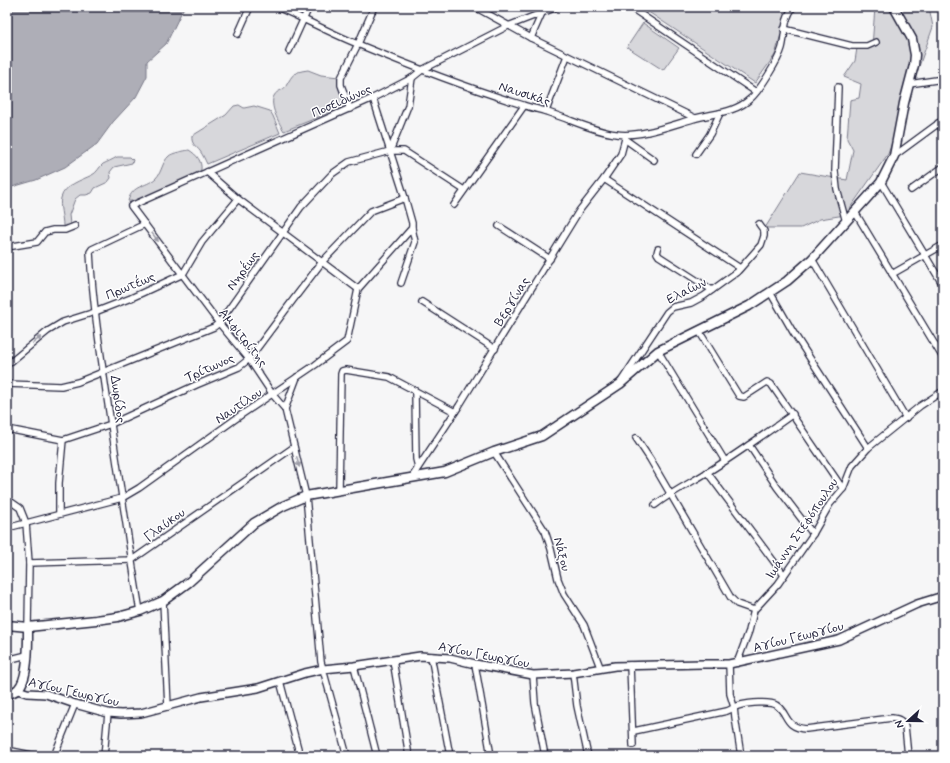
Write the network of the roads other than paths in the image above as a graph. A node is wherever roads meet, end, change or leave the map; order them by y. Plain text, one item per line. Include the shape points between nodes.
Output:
1 (250, 7) edge
2 (277, 7) edge
3 (309, 7) edge
4 (374, 7) edge
5 (475, 7) edge
6 (557, 7) edge
7 (630, 7) edge
8 (793, 7) edge
9 (894, 7) edge
10 (542, 12) junction
11 (303, 18) junction
12 (508, 26) junction
13 (784, 29) junction
14 (238, 34) dead end
15 (531, 38) junction
16 (876, 42) dead end
17 (358, 44) junction
18 (289, 51) dead end
19 (567, 56) junction
20 (422, 70) junction
21 (412, 78) junction
22 (943, 79) edge
23 (764, 80) junction
24 (909, 84) junction
25 (838, 87) dead end
26 (753, 90) junction
27 (373, 98) junction
28 (750, 99) junction
29 (524, 106) junction
30 (350, 108) junction
31 (546, 111) junction
32 (720, 113) junction
33 (695, 118) junction
34 (941, 122) edge
35 (943, 131) edge
36 (626, 137) junction
37 (390, 151) junction
38 (696, 154) dead end
39 (894, 156) junction
40 (654, 160) dead end
41 (943, 167) edge
42 (207, 172) junction
43 (604, 179) junction
44 (881, 182) junction
45 (464, 190) junction
46 (911, 190) dead end
47 (405, 198) junction
48 (238, 199) junction
49 (454, 205) dead end
50 (131, 206) joint
51 (855, 212) junction
52 (846, 222) junction
53 (145, 224) junction
54 (759, 224) dead end
55 (75, 226) dead end
56 (412, 226) junction
57 (499, 226) dead end
58 (283, 233) junction
59 (943, 245) edge
60 (7, 247) edge
61 (658, 249) dead end
62 (925, 255) junction
63 (550, 258) junction
64 (812, 259) junction
65 (322, 262) junction
66 (740, 268) junction
67 (183, 274) junction
68 (892, 274) junction
69 (401, 283) dead end
70 (943, 285) edge
71 (358, 289) junction
72 (712, 290) junction
73 (770, 292) junction
74 (422, 302) dead end
75 (95, 312) junction
76 (218, 323) junction
77 (699, 331) junction
78 (494, 349) junction
79 (658, 351) junction
80 (943, 358) edge
81 (249, 359) junction
82 (7, 365) edge
83 (103, 371) junction
84 (297, 377) junction
85 (7, 384) edge
86 (620, 384) junction
87 (415, 391) junction
88 (943, 391) edge
89 (274, 394) junction
90 (285, 409) junction
91 (455, 412) junction
92 (793, 414) junction
93 (906, 418) junction
94 (111, 424) junction
95 (7, 430) edge
96 (636, 438) dead end
97 (63, 440) junction
98 (749, 445) junction
99 (294, 447) junction
100 (868, 448) junction
101 (494, 452) junction
102 (725, 460) junction
103 (418, 467) junction
104 (707, 472) junction
105 (412, 477) junction
106 (843, 488) junction
107 (339, 490) junction
108 (670, 494) junction
109 (306, 496) junction
110 (122, 498) junction
111 (7, 499) edge
112 (655, 505) dead end
113 (59, 514) junction
114 (26, 523) junction
115 (7, 528) edge
116 (813, 534) junction
117 (132, 560) junction
118 (29, 563) junction
119 (784, 575) junction
120 (943, 596) edge
121 (163, 601) junction
122 (754, 610) junction
123 (140, 611) junction
124 (7, 625) edge
125 (28, 627) junction
126 (27, 655) junction
127 (431, 656) junction
128 (7, 660) edge
129 (393, 660) junction
130 (737, 663) junction
131 (475, 664) junction
132 (729, 664) junction
133 (630, 665) junction
134 (354, 666) junction
135 (600, 667) junction
136 (323, 669) junction
137 (573, 673) junction
138 (533, 676) junction
139 (280, 681) junction
140 (18, 690) junction
141 (7, 695) edge
142 (75, 704) junction
143 (168, 707) junction
144 (734, 707) junction
145 (108, 713) junction
146 (634, 731) junction
147 (633, 745) dead end
148 (7, 750) edge
149 (36, 756) edge
150 (54, 756) edge
151 (104, 756) edge
152 (300, 756) edge
153 (347, 756) edge
154 (377, 756) edge
155 (409, 756) edge
156 (450, 756) edge
157 (491, 756) edge
158 (545, 756) edge
159 (588, 756) edge
160 (741, 756) edge
161 (908, 756) edge

1 - 14 street
2 - 11 street, Ναυσικάς
3 - 11 street
4 - 17 street
5 - 12 street
6 - 10 street, Ποσειδώνος
7 - 26 street
8 - 13 street
9 - 24 main road via 914,45 915,61
10 - 12 street, Ποσειδώνος
10 - 15 street
11 - 17 street, Ναυσικάς
11 - 18 street
12 - 15 street
12 - 20 street, Ποσειδώνος
13 - 16 street via 852,46 867,46
13 - 23 street via 782,50
15 - 19 street
17 - 20 street, Ναυσικάς
17 - 30 street via 341,78 341,86
19 - 31 street
19 - 33 street
20 - 21 street, Ποσειδώνος
20 - 29 street, Ναυσικάς
21 - 27 street, Ποσειδώνος
21 - 37 street via 408,106
22 - 24 street
23 - 26 street
23 - 28 street, Ναυσικάς
24 - 39 main road
25 - 52 street via 835,171
26 - 28 street
27 - 30 street, Ποσειδώνος
27 - 37 street
28 - 32 street, Ναυσικάς via 740,106
29 - 31 street, Ναυσικάς
29 - 45 street
30 - 42 street, Ποσειδώνος
31 - 36 street, Ναυσικάς
32 - 33 street, Ναυσικάς
32 - 38 street
33 - 36 street, Ναυσικάς
34 - 35 street
34 - 39 street
36 - 40 street
36 - 43 street, Βεργίνας via 620,154
37 - 45 street, Νηρέως via 404,151
37 - 47 street
37 - 58 street, Νηρέως via 345,164 301,207
39 - 44 main road
41 - 46 street
42 - 48 street
42 - 50 street, Ποσειδώνος
43 - 63 street, Βεργίνας via 579,211
43 - 66 street
44 - 51 main road
44 - 62 street
45 - 49 street
47 - 56 street
47 - 65 street, Τρίτωνος via 372,211
48 - 58 street
48 - 67 street via 202,242
50 - 53 street, Αμφιτρίτης
51 - 52 main road
51 - 68 street
52 - 64 main road
53 -> 67 street, Αμφιτρίτης
53 - 75 street, Δωρίδος via 90,251
54 - 66 street, Ελαίων via 764,231 763,241
55 - 60 street via 45,232 37,242
56 - 69 street via 415,242
56 - 71 street, Ναυτίλου
57 - 63 street
58 - 65 street
58 - 76 street, Νηρέως
59 - 62 street
61 - 72 street via 659,256
62 - 68 street
62 - 70 street
63 - 78 street, Βεργίνας
64 - 73 main road via 800,271
64 - 93 street
65 - 71 street
65 - 81 street, Τρίτωνος
66 - 72 street, Ελαίων
67 - 75 street, Πρωτέως
67 - 76 street, Αμφιτρίτης
68 - 80 street
71 - 84 street, Ναυτίλου via 347,341
72 - 86 street, Ελαίων via 697,300 673,307 667,312 628,368
73 - 77 main road via 749,306
73 - 100 street
74 - 78 street
82 -> 75 street, Πρωτέως via 48,331 63,322
75 - 83 street, Δωρίδος
76 - 81 street, Αμφιτρίτης
76 - 83 street, Νηρέως via 200,333
77 - 79 main road
77 - 92 street via 739,396 742,397 769,382
78 - 91 street, Βεργίνας
79 - 86 main road
79 - 102 street
81 - 89 street, Αμφιτρίτης
81 - 94 street, Τρίτωνος via 238,368
83 - 85 street, Νηρέως via 61,386
83 - 94 street, Δωρίδος
84 - 89 street, Ναυτίλου
84 - 90 street
86 - 101 main road via 542,436
87 - 91 street
87 - 103 street
87 - 107 street via 389,377 342,371
88 - 93 street, Ιωάννη Στεφόπουλου
89 - 90 street, Αμφιτρίτης
89 - 110 street, Ναυτίλου
90 - 99 street, Αμφιτρίτης
91 - 103 street, Βεργίνας
92 - 98 street
92 - 106 street
93 - 100 street, Ιωάννη Στεφόπουλου
94 - 97 street, Τρίτωνος
94 - 110 street, Δωρίδος
95 - 97 street, Τρίτωνος
96 - 108 street
97 - 113 street
98 - 102 street
98 - 116 street
99 -> 109 street, Αμφιτρίτης
99 - 117 street, Γλαύκου
100 - 106 street, Ιωάννη Στεφόπουλου via 852,466
101 - 105 main road via 444,472
101 - 135 street, Νάξου via 545,531 564,594 584,625
102 - 104 street
103 - 105 street, Βεργίνας
104 - 108 street
104 - 119 street
105 - 107 main road
106 - 116 street, Ιωάννη Στεφόπουλου via 830,504
107 - 109 main road
108 - 112 street
108 - 122 street via 731,598 737,604
109 - 121 main road via 254,523 194,578
109 - 136 street, Αμφιτρίτης
110 - 113 street, Ναυτίλου
110 - 117 street, Δωρίδος
111 - 114 street via 21,509
113 - 114 street, Ναυτίλου
114 - 115 street, Ναυτίλου
114 - 118 street
116 - 119 street, Ιωάννη Στεφόπουλου
117 - 118 street
117 - 123 street, Δωρίδος
118 - 125 street
119 - 122 street, Ιωάννη Στεφόπουλου
120 - 130 street, Αγίου Γεωργίου via 917,604 839,640
121 - 123 main road
121 - 143 street
122 - 130 street, Ιωάννη Στεφόπουλου
123 - 125 main road via 118,617
124 - 125 main road
125 - 126 main road
126 - 128 street
126 - 140 main road via 24,678
127 - 129 street, Αγίου Γεωργίου
127 - 131 street, Αγίου Γεωργίου
127 - 156 street
129 - 134 street, Αγίου Γεωργίου
129 - 155 street
130 - 132 street, Αγίου Γεωργίου
131 - 138 street, Αγίου Γεωργίου
131 - 157 street
132 - 133 street, Αγίου Γεωργίου
132 - 144 street via 730,694
133 - 135 street, Αγίου Γεωργίου
133 - 146 street
134 - 136 street, Αγίου Γεωργίου
134 - 154 street
135 - 137 street, Αγίου Γεωργίου
136 - 139 street, Αγίου Γεωργίου
136 - 153 street, Αμφιτρίτης
137 - 138 street, Αγίου Γεωργίου
137 - 159 street
138 - 158 street via 535,703
139 - 143 street, Αγίου Γεωργίου via 258,688 201,697
139 - 152 street
140 - 141 main road
140 - 142 street, Αγίου Γεωργίου via 46,694
142 - 145 street, Αγίου Γεωργίου
142 - 150 street
143 - 145 street, Αγίου Γεωργίου via 141,713
144 - 146 street via 727,711
144 - 160 street
144 - 161 street via 770,702 778,706 794,727 806,730 898,718 905,726
145 - 151 street
146 - 147 street
148 - 149 street

